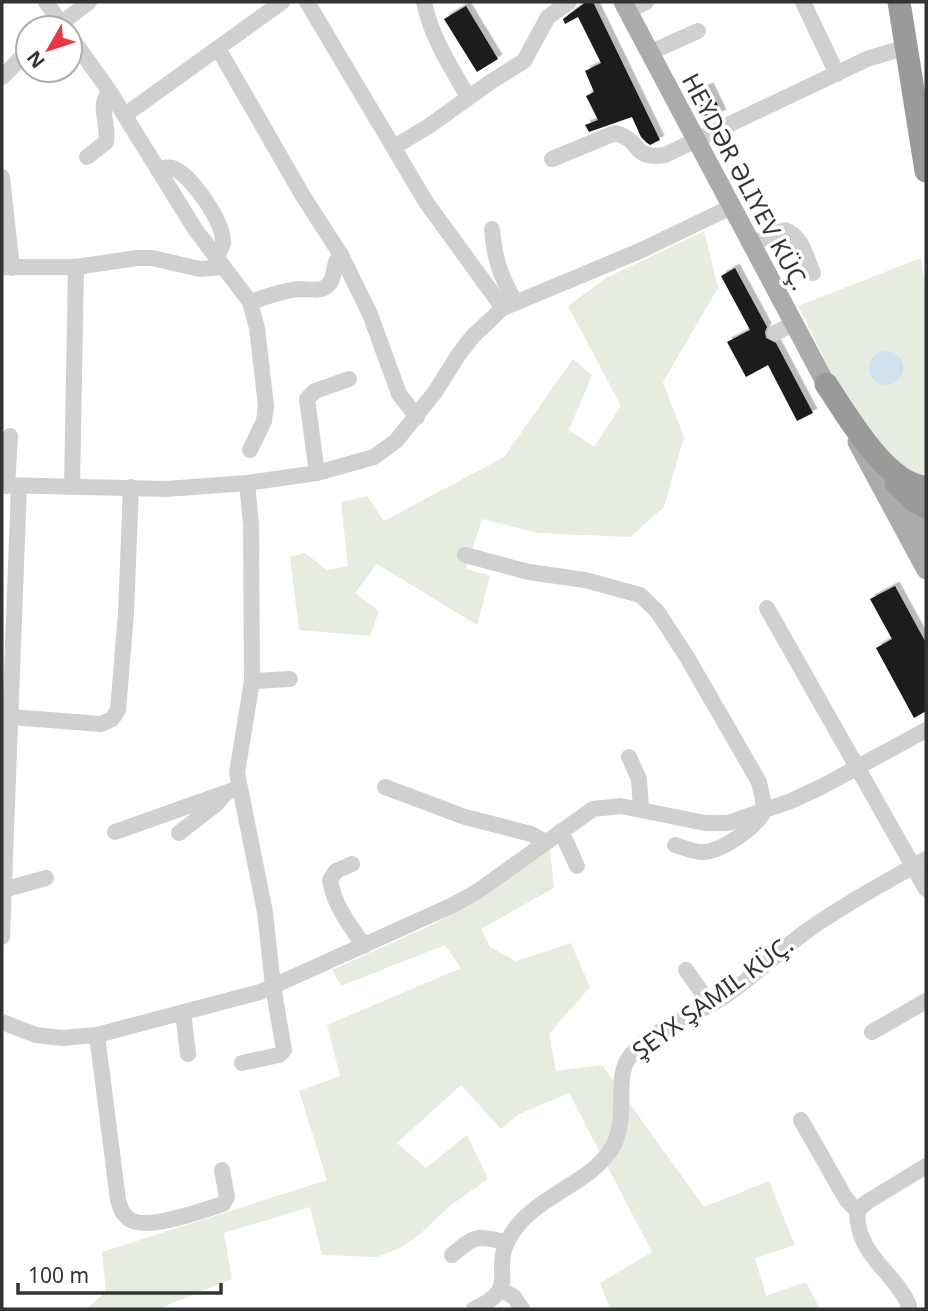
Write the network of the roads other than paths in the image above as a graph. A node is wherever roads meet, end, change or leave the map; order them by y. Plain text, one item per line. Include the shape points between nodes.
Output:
1 (282, 2) edge
2 (307, 2) edge
3 (424, 2) edge
4 (569, 2) edge
5 (646, 2) edge
6 (803, 2) edge
7 (899, 2) edge
8 (625, 6) edge
9 (549, 7) edge
10 (698, 31) dead end
11 (906, 47) junction
12 (219, 50) junction
13 (649, 53) junction
14 (84, 58) edge
15 (837, 74) junction
16 (110, 92) junction
17 (915, 94) junction
18 (468, 97) junction
19 (125, 115) junction
20 (926, 138) edge
21 (696, 141) junction
22 (394, 147) junction
23 (88, 157) dead end
24 (552, 159) dead end
25 (158, 170) junction
26 (926, 171) edge
27 (2, 177) edge
28 (731, 207) junction
29 (492, 229) dead end
30 (751, 244) junction
31 (341, 256) junction
32 (220, 263) junction
33 (7, 267) edge
34 (76, 268) junction
35 (813, 273) dead end
36 (250, 302) junction
37 (509, 305) junction
38 (793, 324) junction
39 (775, 333) dead end
40 (349, 379) dead end
41 (826, 384) joint
42 (417, 417) junction
43 (10, 436) dead end
44 (863, 445) junction
45 (250, 450) dead end
46 (317, 473) junction
47 (247, 483) junction
48 (9, 486) edge
49 (72, 487) junction
50 (131, 487) junction
51 (926, 487) edge
52 (926, 507) edge
53 (926, 539) edge
54 (465, 555) dead end
55 (926, 570) edge
56 (767, 608) dead end
57 (290, 679) dead end
58 (252, 681) junction
59 (11, 718) junction
60 (926, 730) edge
61 (629, 757) dead end
62 (859, 768) junction
63 (386, 787) dead end
64 (233, 790) junction
65 (641, 809) junction
66 (765, 810) junction
67 (561, 831) junction
68 (115, 832) dead end
69 (179, 833) dead end
70 (546, 842) junction
71 (675, 845) dead end
72 (920, 863) edge
73 (352, 864) dead end
74 (576, 866) dead end
75 (46, 878) dead end
76 (926, 889) edge
77 (3, 890) edge
78 (2, 937) edge
79 (364, 946) junction
80 (686, 970) dead end
81 (273, 986) junction
82 (926, 1001) edge
83 (710, 1004) junction
84 (183, 1012) junction
85 (2, 1022) edge
86 (872, 1032) dead end
87 (97, 1035) junction
88 (188, 1054) dead end
89 (242, 1063) dead end
90 (801, 1120) dead end
91 (926, 1166) edge
92 (222, 1170) dead end
93 (857, 1211) junction
94 (506, 1242) junction
95 (453, 1255) dead end
96 (500, 1289) junction
97 (474, 1309) edge
98 (522, 1309) edge
99 (908, 1309) edge

1 - 12 street
2 - 22 street
3 - 18 street via 438,44
4 - 9 street
5 - 8 street
6 - 15 street
7 - 11 highway
8 - 13 main road, HEYDƏR ƏLIYEV KÜÇ.
9 - 18 street via 524,61
10 - 13 street
11 - 15 street
11 - 17 highway
12 - 19 street
12 - 31 street
13 - 21 main road, HEYDƏR ƏLIYEV KÜÇ.
14 - 16 street
15 - 21 street
16 - 19 street
16 - 23 street via 103,105 108,137
17 - 20 highway
17 - 26 highway
18 - 22 street
19 - 25 street
21 - 24 street via 649,158 615,133
21 - 28 main road, HEYDƏR ƏLIYEV KÜÇ.
22 - 37 street via 447,233
25 - 32 street
25 - 32 street via 175,169 192,182 221,233
27 - 33 street
28 - 30 main road, HEYDƏR ƏLIYEV KÜÇ.
28 - 37 street
29 - 37 street via 494,257
30 - 35 street via 785,230 794,233
30 - 38 main road, HEYDƏR ƏLIYEV KÜÇ.
31 - 36 street via 332,279 320,290 286,291
31 - 42 street via 370,314 399,394
32 - 34 street via 200,269 137,258
32 - 36 street
33 - 34 street
34 - 49 street
36 - 45 street via 261,352 265,406 264,421
37 - 42 street via 473,336
38 - 39 street
38 - 41 main road, HEYDƏR ƏLIYEV KÜÇ.
40 - 46 street via 315,391 307,399
41 - 44 highway
42 - 46 street via 374,457
43 - 48 street
44 - 51 highway via 906,482
44 - 52 highway via 894,482
44 - 53 main road
44 - 55 main road
46 - 47 street
47 - 50 street
47 - 58 street
48 - 49 street
48 - 59 street
49 - 50 street
50 - 59 street via 118,710 112,719 101,723
54 - 66 street via 640,595 657,611 687,657 759,782
56 - 62 street
57 - 58 street
58 - 64 street
59 - 77 street
60 - 62 street
61 - 65 street via 639,779
62 - 66 street
62 - 72 street
63 - 70 street
64 - 68 street
64 - 69 street
64 - 81 street via 258,872
65 - 66 street via 717,825
65 - 67 street via 593,810
66 - 71 street via 747,831 711,850
67 - 70 street
67 - 74 street
70 - 79 street via 478,891
72 - 76 street
72 - 83 street, ŞEYX ŞAMIL KÜÇ. via 829,915
73 - 79 street via 336,871 330,880 332,895
75 - 77 street
77 - 78 street
79 - 81 street
80 - 83 street
81 - 84 street
81 - 89 street via 284,1050
82 - 86 street
83 - 94 street, ŞEYX ŞAMIL KÜÇ. via 632,1053 622,1074 619,1132 607,1155 536,1207
84 - 87 street
84 - 88 street
85 - 87 street via 36,1035
87 - 92 street via 118,1199 128,1219 160,1222 223,1204 227,1197
90 - 93 street
91 - 93 street
93 - 99 street via 870,1254 905,1296
94 - 95 street via 472,1238
94 - 96 street
96 - 97 street via 493,1299
96 - 98 street

